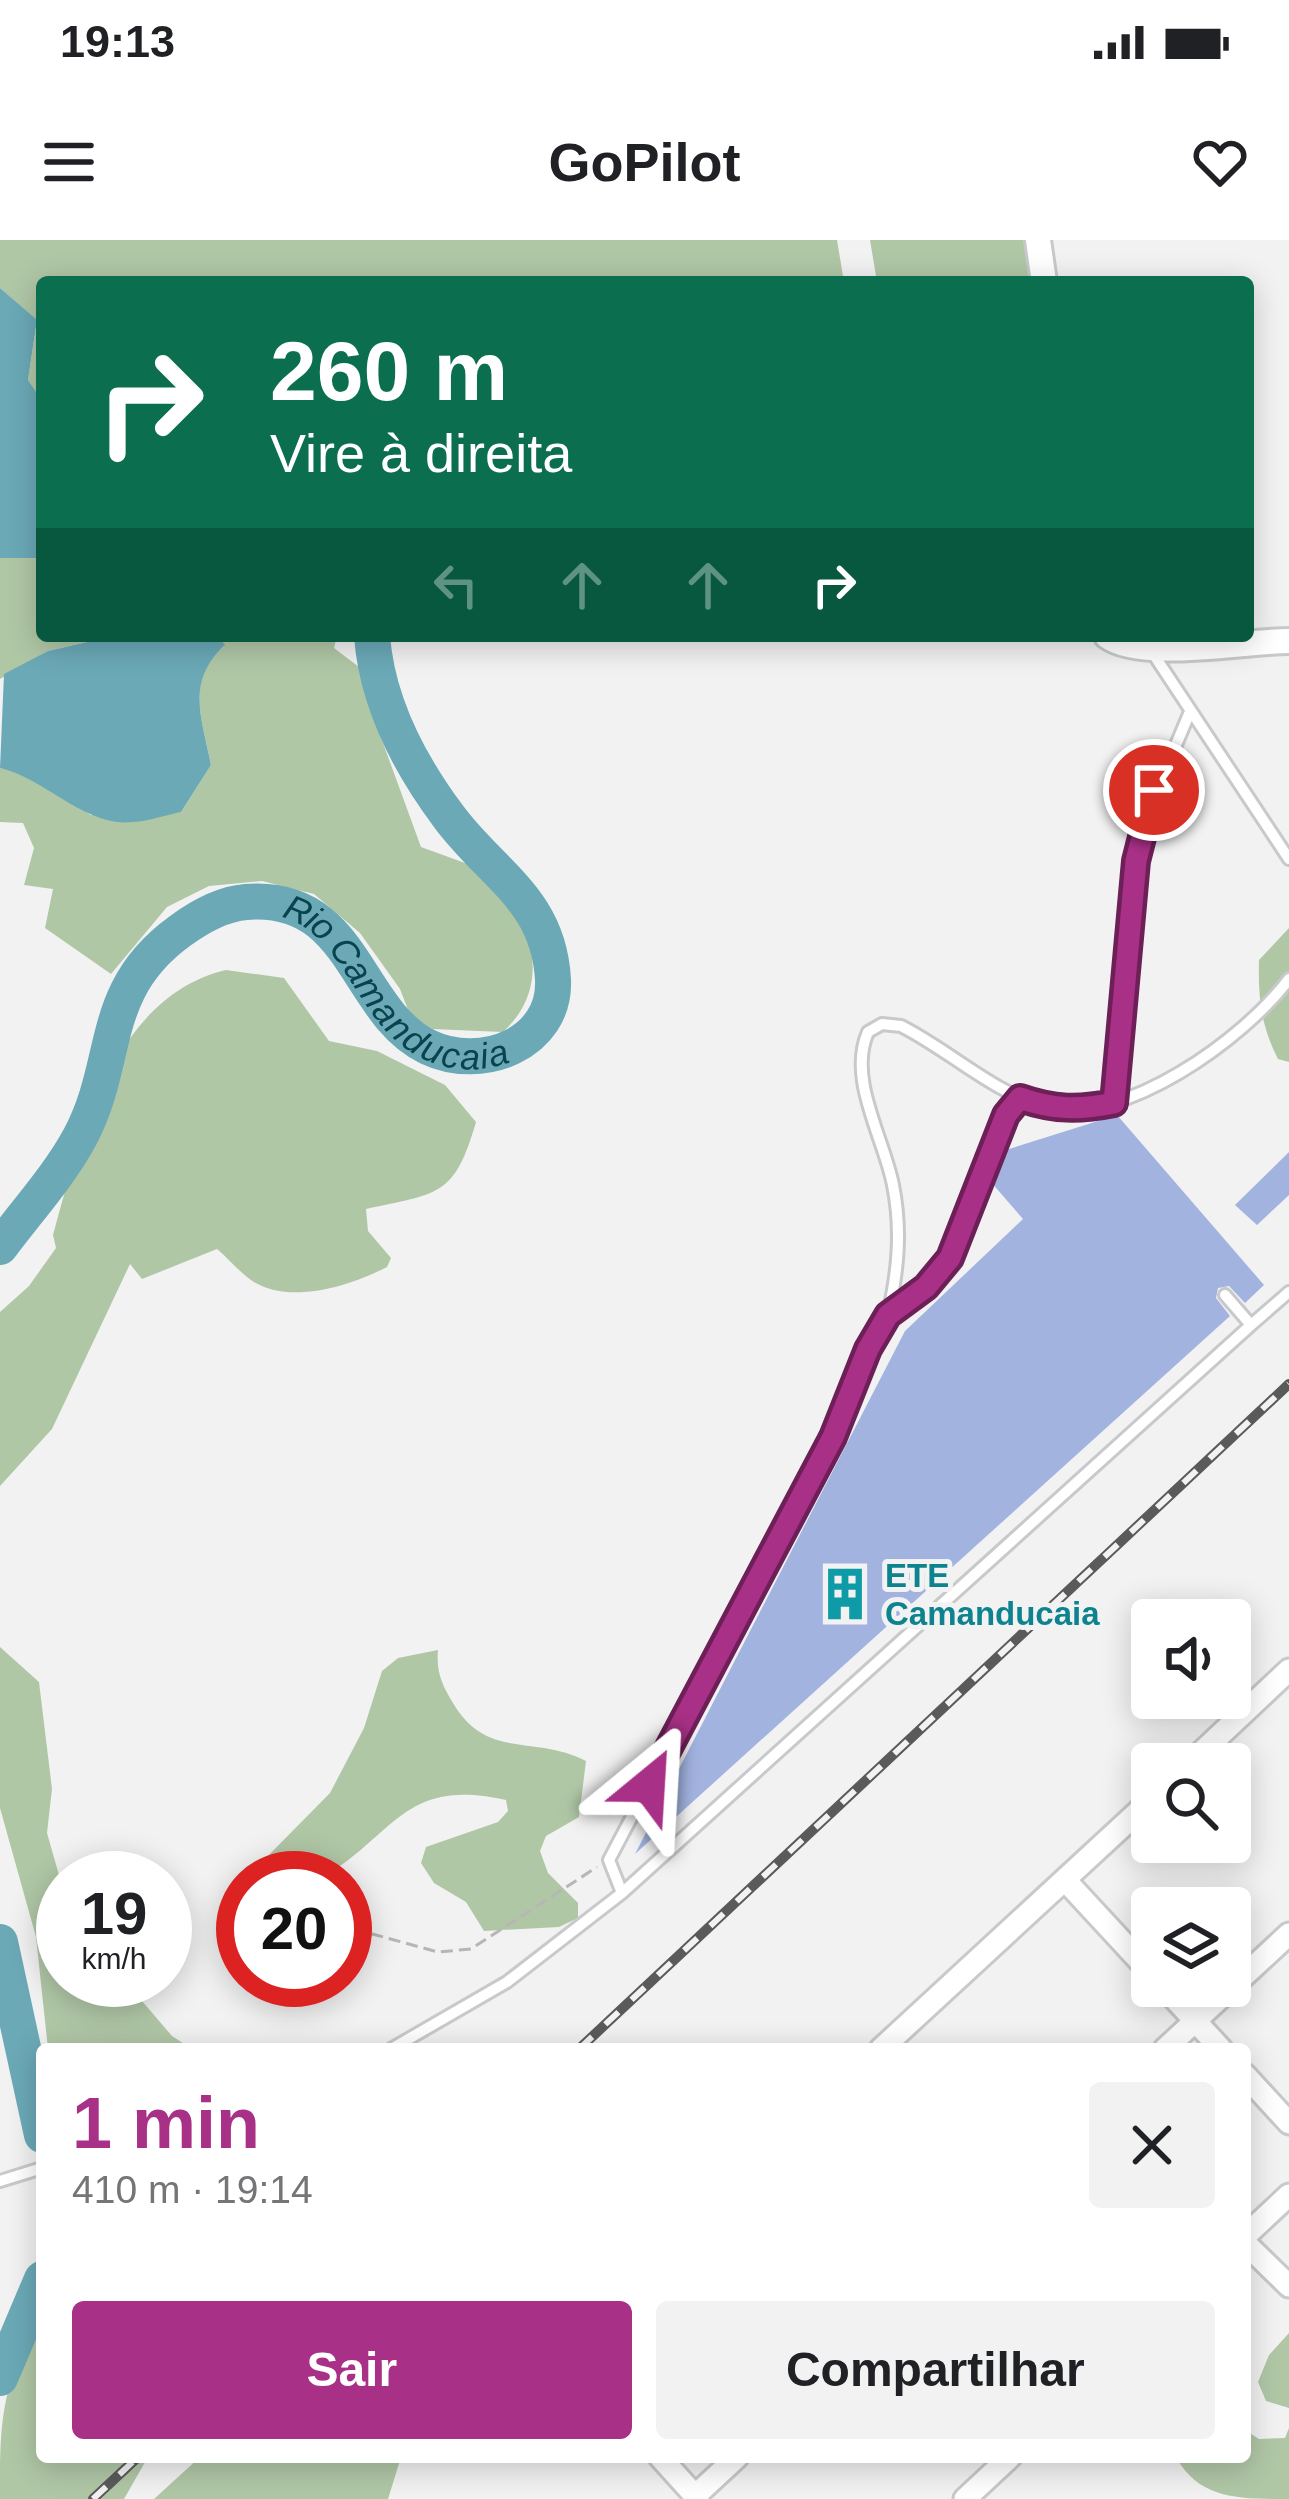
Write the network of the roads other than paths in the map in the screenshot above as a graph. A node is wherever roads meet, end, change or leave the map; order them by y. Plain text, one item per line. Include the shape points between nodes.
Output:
1 (1038, 240) edge
2 (1043, 276) edge
3 (1289, 641) edge
4 (1118, 642) edge
5 (1150, 649) junction
6 (1189, 714) junction
7 (1289, 859) edge
8 (1289, 980) edge
9 (1020, 1098) junction
10 (1114, 1103) junction
11 (1289, 1292) edge
12 (1226, 1295) dead end
13 (888, 1315) junction
14 (1251, 1325) junction
15 (1289, 1670) edge
16 (1211, 1743) edge
17 (1131, 1818) edge
18 (1065, 1880) junction
19 (622, 1893) junction
20 (1289, 1934) edge
21 (1131, 1951) edge
22 (1183, 2007) edge
23 (1195, 2020) junction
24 (401, 2043) edge
25 (888, 2043) edge
26 (1171, 2043) edge
27 (1216, 2043) edge
28 (1251, 2082) edge
29 (1289, 2123) edge
30 (36, 2170) edge
31 (0, 2181) edge
32 (1289, 2195) edge
33 (1251, 2234) edge
34 (1251, 2246) edge
35 (1289, 2285) edge
36 (665, 2463) edge
37 (730, 2463) edge
38 (1004, 2463) edge
39 (696, 2498) edge
40 (965, 2499) edge

1 - 2 street
3 - 5 street
4 - 5 street
5 - 6 lane
6 - 7 lane
6 - 10 lane via 1140,841
8 - 10 lane via 1242,1029 1182,1071
9 - 10 lane via 1081,1110
9 - 13 lane via 1000,1124 950,1258
9 - 13 lane via 901,1026 868,1032 860,1068 899,1232
11 - 14 lane
12 - 14 lane
13 - 19 lane via 833,1437 609,1860
14 - 19 lane
15 - 16 street
17 - 18 street
18 - 21 street
18 - 25 street
19 - 24 lane via 507,1982
20 - 23 street
22 - 23 street
23 - 26 street
23 - 27 street
28 - 29 street
30 - 31 lane
32 - 33 street
34 - 35 street
36 - 39 street
37 - 39 street
38 - 40 street

